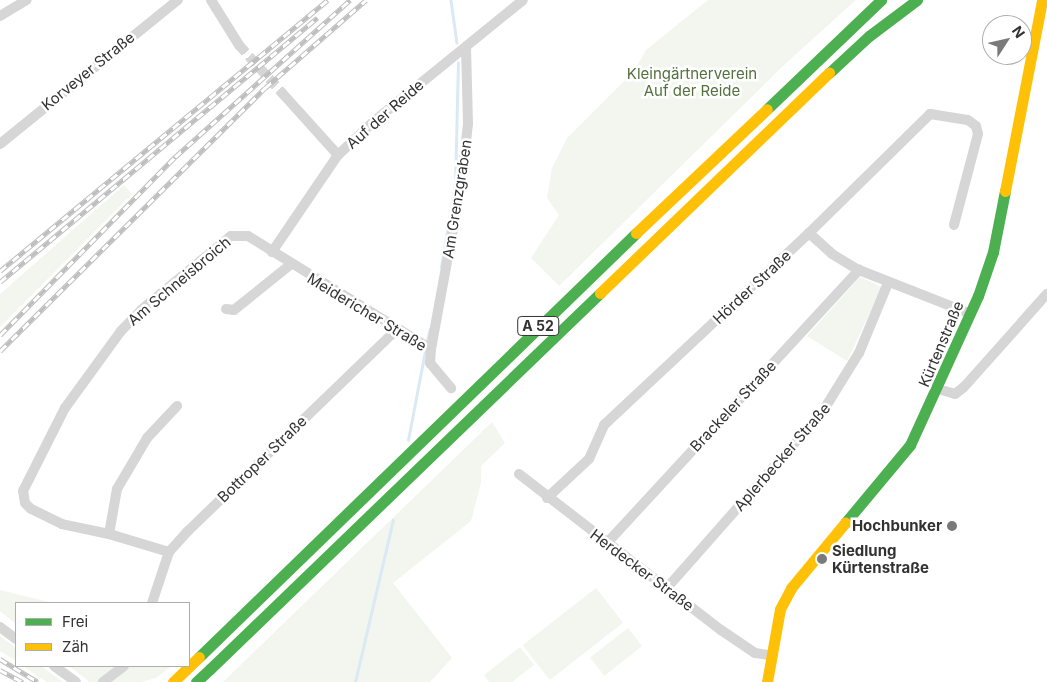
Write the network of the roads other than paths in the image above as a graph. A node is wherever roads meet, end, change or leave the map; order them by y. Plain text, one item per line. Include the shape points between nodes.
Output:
1 (27, 0) edge
2 (178, 0) edge
3 (211, 0) edge
4 (523, 0) edge
5 (881, 0) edge
6 (917, 0) edge
7 (1042, 0) edge
8 (0, 16) edge
9 (239, 45) tunnel mouth
10 (466, 47) junction
11 (283, 94) tunnel mouth
12 (0, 144) edge
13 (338, 155) junction
14 (954, 225) dead end
15 (809, 233) junction
16 (272, 252) junction
17 (290, 265) junction
18 (859, 270) junction
19 (888, 283) junction
20 (1047, 294) edge
21 (226, 309) dead end
22 (971, 314) junction
23 (396, 330) junction
24 (431, 349) junction
25 (451, 388) dead end
26 (938, 389) junction
27 (177, 406) dead end
28 (519, 474) dead end
29 (547, 498) junction
30 (109, 534) junction
31 (607, 543) junction
32 (169, 552) junction
33 (666, 589) junction
34 (152, 602) edge
35 (0, 627) edge
36 (15, 638) edge
37 (770, 655) junction
38 (190, 666) edge
39 (55, 667) edge
40 (123, 667) edge
41 (189, 667) edge
42 (76, 682) edge
43 (104, 682) edge
44 (173, 682) edge
45 (196, 682) edge
46 (767, 682) edge

1 - 8 street
2 - 12 street, Korveyer Straße
3 - 9 street
4 - 10 street, Auf der Reide
5 - 38 main road, A 52 via 557,308
6 - 45 main road, A 52 via 869,36 824,78
7 - 22 main road, Kürtenstraße via 993,252
10 - 13 street, Auf der Reide via 373,122
10 - 24 street, Am Grenzgraben via 468,124 461,186
11 - 13 street
13 - 16 street, Auf der Reide
14 - 15 street, Hörder Straße via 978,134 976,126 968,120 940,114 924,117
15 - 18 street via 832,254
15 - 29 street, Hörder Straße via 604,425 589,459
16 - 17 street, Meidericher Straße
16 - 30 street, Am Schneisbroich via 248,236 231,236 142,309 121,331 65,408 23,491 25,503 48,518
17 - 21 street, Meidericher Straße via 234,310
17 - 23 street, Meidericher Straße
18 - 19 street
18 - 31 street, Brackeler Straße
19 - 22 street
19 - 33 street, Aplerbecker Straße via 859,353 823,410
20 - 26 street via 964,388 955,394
22 - 26 main road, Kürtenstraße
23 - 24 street, Meidericher Straße
23 - 32 street, Bottroper Straße
24 - 25 street, Meidericher Straße via 432,366
26 - 37 main road, Kürtenstraße via 922,426 898,463 791,588 780,609
27 - 30 street via 147,438 117,489
28 - 29 street, Herdecker Straße
29 - 31 street, Herdecker Straße
30 - 32 street
31 - 33 street, Herdecker Straße
32 - 34 street, Bottroper Straße
33 - 37 street, Herdecker Straße via 755,653
35 - 36 street
37 - 46 main road, Kürtenstraße
39 - 42 street
40 - 43 street
41 - 44 main road, A 52

